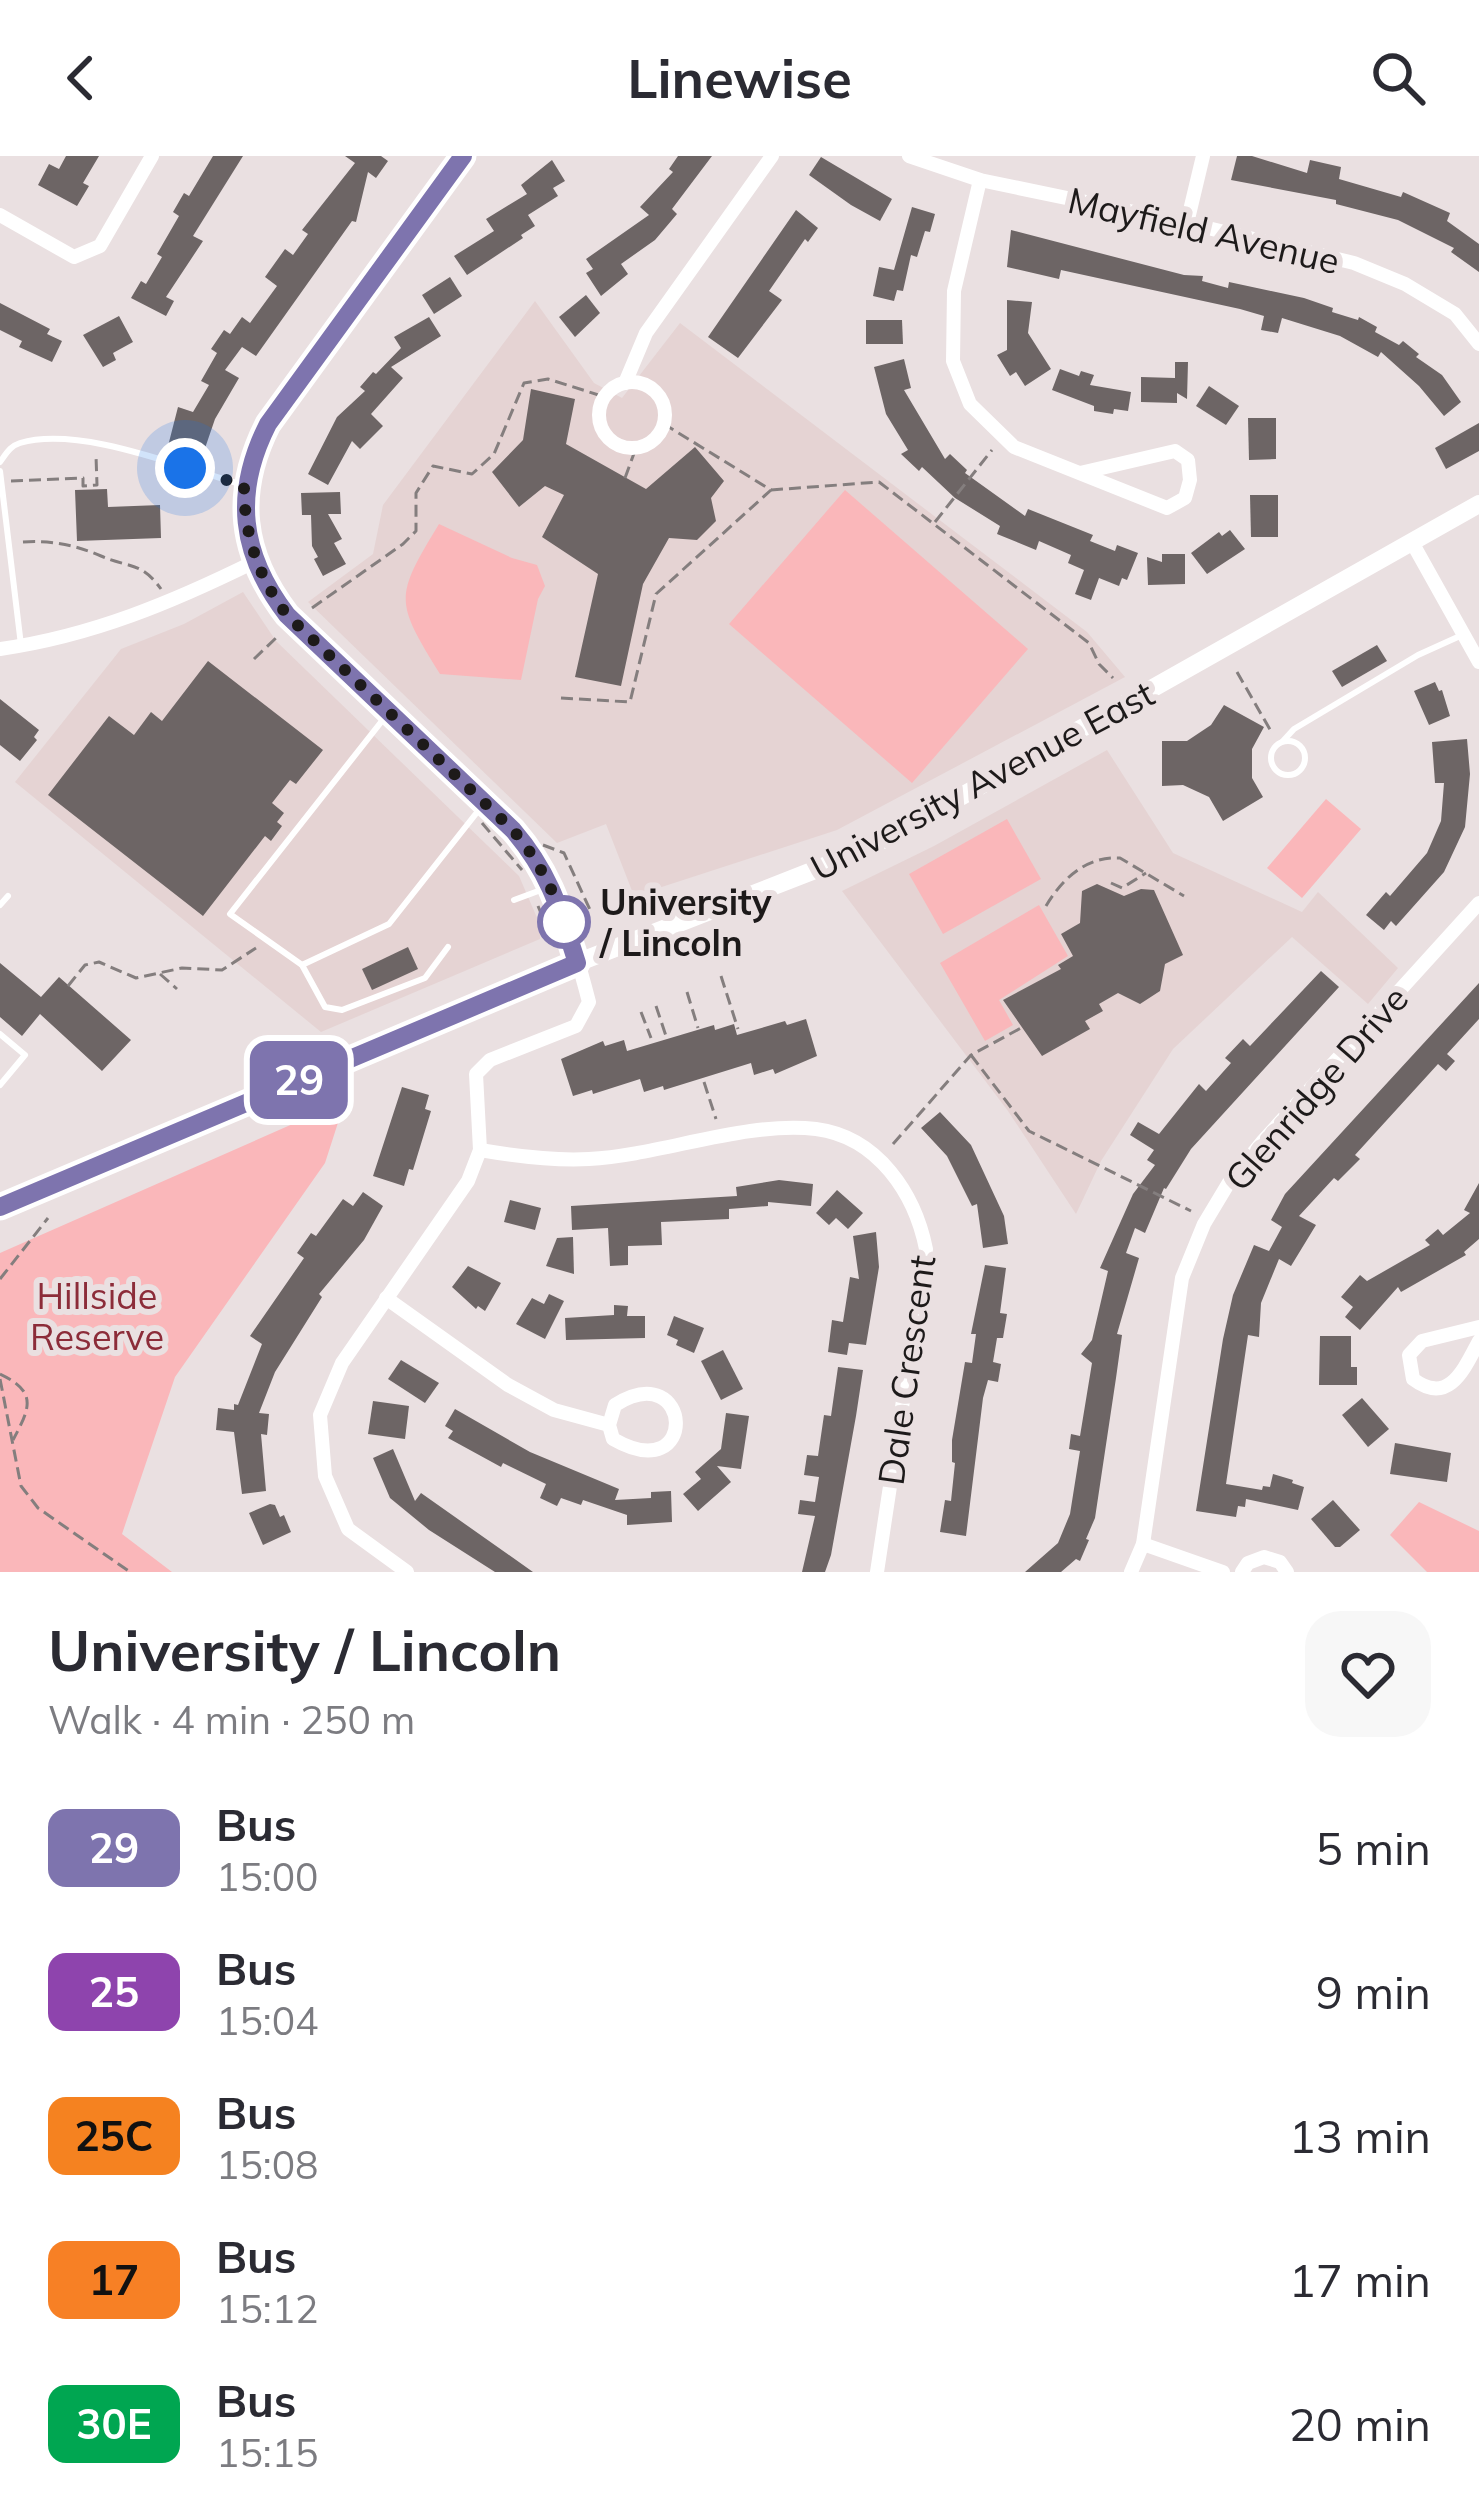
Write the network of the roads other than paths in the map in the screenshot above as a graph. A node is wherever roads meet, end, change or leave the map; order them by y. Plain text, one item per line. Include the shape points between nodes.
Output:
1 (152, 156) edge
2 (463, 156) edge
3 (772, 156) edge
4 (909, 156) edge
5 (1203, 156) edge
6 (980, 180) junction
7 (0, 215) edge
8 (1187, 223) junction
9 (1479, 344) edge
10 (625, 383) junction
11 (0, 467) edge
12 (1080, 473) junction
13 (1, 481) edge
14 (244, 485) junction
15 (1479, 504) edge
16 (1413, 544) junction
17 (256, 561) junction
18 (1463, 634) junction
19 (21, 645) junction
20 (0, 649) edge
21 (1479, 662) edge
22 (389, 712) junction
23 (1281, 743) junction
24 (484, 803) junction
25 (552, 886) junction
26 (8, 896) dead end
27 (514, 900) dead end
28 (1479, 903) edge
29 (0, 905) edge
30 (448, 946) dead end
31 (577, 963) junction
32 (302, 965) junction
33 (0, 1034) edge
34 (0, 1084) edge
35 (480, 1150) junction
36 (0, 1207) edge
37 (386, 1298) junction
38 (1479, 1327) edge
39 (1479, 1340) edge
40 (610, 1425) junction
41 (1143, 1544) junction
42 (407, 1572) edge
43 (877, 1572) edge
44 (1131, 1572) edge
45 (1222, 1572) edge
46 (1243, 1572) edge
47 (1287, 1572) edge

1 - 7 street via 100,245 74,256
2 - 14 street via 268,424
3 - 10 street via 646,333
4 - 6 street, Mayfield Avenue
5 - 8 street
6 - 8 street, Mayfield Avenue
6 - 12 street via 954,291 952,361 970,404 1014,447
8 - 9 street, Mayfield Avenue via 1354,263 1406,284 1455,314
10 - 10 street via 604,397 599,415 604,432 635,448 653,440 664,407 642,383
11 - 13 lane
11 - 14 lane via 22,442 95,442
12 - 12 street via 1167,508 1185,498 1190,480 1188,460 1175,451
13 - 19 lane
14 - 17 street
15 - 16 main road, University Avenue East
16 - 18 street
16 - 31 main road, University Avenue East via 891,836
17 - 19 street via 110,625
17 - 22 street via 287,615
18 - 21 street
18 - 23 lane
19 - 20 street
22 - 24 street
22 - 32 lane via 230,914
23 - 23 lane via 1274,768 1299,772 1303,750
24 - 25 street
24 - 32 lane via 389,924
25 - 27 lane
25 - 31 street
26 - 29 lane
28 - 41 street, Glenridge Drive via 1263,1141 1204,1224 1182,1278
30 - 32 lane via 425,978 342,1010 326,1007
31 - 35 street via 589,1002 576,1026 490,1060 476,1074
31 - 36 main road, University Avenue East
33 - 34 lane via 25,1055
35 - 37 street via 448,1214
35 - 43 street, Dale Crescent via 589,1159 819,1129 885,1164 907,1190 926,1249
37 - 40 street via 508,1385 554,1410
37 - 42 street via 342,1363 320,1415 325,1476 349,1529
38 - 39 street via 1423,1341 1409,1355 1413,1379 1425,1389 1458,1381
40 - 40 street via 614,1439 650,1454 667,1446 675,1414 652,1391 632,1394 615,1405
41 - 44 street, Glenridge Drive
41 - 45 street
46 - 47 street via 1264,1557

